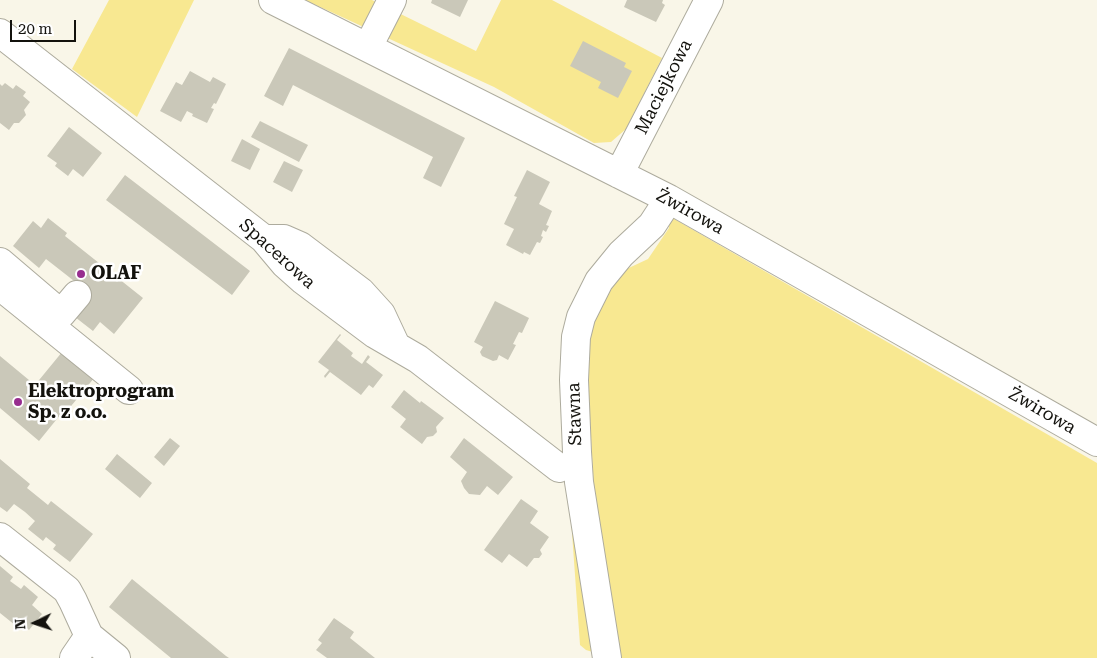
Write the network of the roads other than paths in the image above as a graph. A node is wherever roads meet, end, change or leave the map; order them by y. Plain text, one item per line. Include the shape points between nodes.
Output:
1 (273, 0) edge
2 (392, 0) edge
3 (709, 0) edge
4 (0, 33) edge
5 (368, 47) junction
6 (620, 174) junction
7 (669, 199) junction
8 (0, 262) edge
9 (0, 286) edge
10 (77, 295) dead end
11 (129, 390) dead end
12 (1097, 442) edge
13 (559, 468) dead end
14 (0, 537) edge
15 (89, 636) junction
16 (74, 658) edge
17 (116, 658) edge
18 (606, 658) edge

1 - 5 street, Żwirowa
2 - 5 street
3 - 6 street, Maciejkowa
4 - 13 street, Spacerowa via 264,239 303,280 375,334 418,359
5 - 6 street, Żwirowa
6 - 7 street, Żwirowa
7 - 12 street, Żwirowa
7 - 18 street, Stawna via 652,225 621,254 599,281 581,317 576,337 574,403 579,474
8 - 10 street via 61,314
9 - 11 street
14 - 15 street via 67,590
15 - 16 street
15 - 17 street

